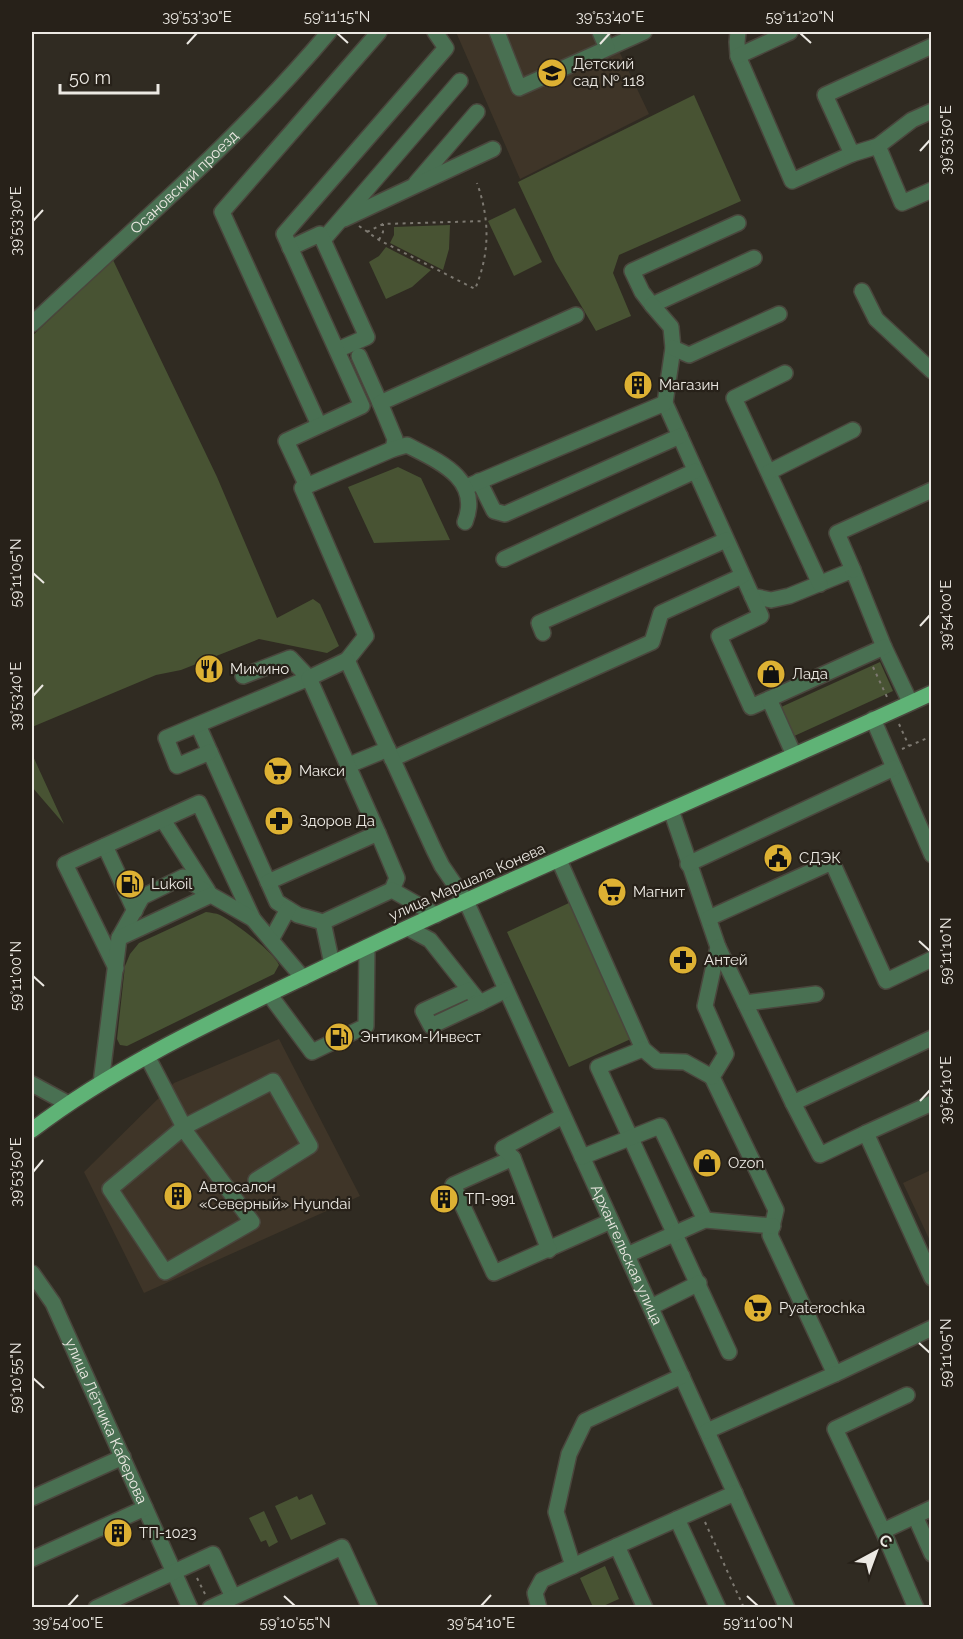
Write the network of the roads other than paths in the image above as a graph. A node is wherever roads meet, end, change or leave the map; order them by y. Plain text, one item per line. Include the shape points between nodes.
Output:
1 (330, 32) edge
2 (378, 32) edge
3 (435, 32) edge
4 (497, 32) edge
5 (600, 32) edge
6 (644, 32) edge
7 (738, 32) edge
8 (790, 32) edge
9 (932, 46) edge
10 (607, 48) junction
11 (738, 56) junction
12 (460, 81) dead end
13 (932, 111) edge
14 (477, 112) dead end
15 (878, 147) junction
16 (493, 149) dead end
17 (852, 154) junction
18 (413, 187) junction
19 (932, 190) edge
20 (339, 221) junction
21 (738, 223) dead end
22 (323, 240) junction
23 (290, 248) junction
24 (754, 258) dead end
25 (862, 291) dead end
26 (652, 305) junction
27 (779, 314) dead end
28 (576, 315) dead end
29 (32, 324) edge
30 (673, 348) junction
31 (337, 350) junction
32 (359, 356) dead end
33 (932, 371) edge
34 (785, 373) dead end
35 (380, 403) junction
36 (665, 403) junction
37 (319, 426) junction
38 (853, 430) dead end
39 (680, 436) junction
40 (393, 449) junction
41 (695, 471) junction
42 (769, 472) junction
43 (472, 484) junction
44 (307, 486) junction
45 (932, 490) edge
46 (465, 522) dead end
47 (726, 540) junction
48 (504, 560) dead end
49 (853, 570) junction
50 (742, 576) junction
51 (820, 584) junction
52 (752, 596) junction
53 (771, 600) junction
54 (761, 616) junction
55 (543, 633) dead end
56 (884, 647) junction
57 (347, 660) junction
58 (243, 676) dead end
59 (309, 678) junction
60 (932, 693) edge
61 (769, 699) junction
62 (910, 702) junction
63 (873, 719) junction
64 (198, 725) junction
65 (210, 752) junction
66 (390, 754) junction
67 (794, 754) junction
68 (891, 761) junction
69 (349, 765) junction
70 (671, 810) junction
71 (163, 820) junction
72 (378, 833) junction
73 (105, 846) junction
74 (932, 855) edge
75 (559, 860) junction
76 (688, 864) junction
77 (268, 882) junction
78 (392, 890) junction
79 (211, 895) junction
80 (466, 901) junction
81 (288, 909) junction
82 (135, 911) junction
83 (436, 915) junction
84 (709, 918) junction
85 (253, 919) junction
86 (323, 922) junction
87 (408, 928) junction
88 (119, 938) junction
89 (271, 940) junction
90 (367, 947) junction
91 (718, 947) junction
92 (932, 959) edge
93 (332, 964) junction
94 (116, 968) junction
95 (303, 978) junction
96 (469, 990) junction
97 (506, 990) junction
98 (269, 994) junction
99 (816, 994) dead end
100 (480, 1003) junction
101 (745, 1003) junction
102 (932, 1038) edge
103 (643, 1049) junction
104 (147, 1056) junction
105 (712, 1077) junction
106 (101, 1083) junction
107 (32, 1084) edge
108 (67, 1103) junction
109 (793, 1103) junction
110 (932, 1103) edge
111 (563, 1116) junction
112 (184, 1127) junction
113 (32, 1130) edge
114 (866, 1133) junction
115 (631, 1138) junction
116 (582, 1157) junction
117 (513, 1158) junction
118 (256, 1180) dead end
119 (705, 1220) junction
120 (611, 1221) junction
121 (772, 1226) junction
122 (675, 1233) junction
123 (549, 1250) junction
124 (627, 1255) junction
125 (32, 1273) edge
126 (932, 1278) edge
127 (699, 1283) junction
128 (651, 1307) junction
129 (932, 1328) edge
130 (729, 1352) dead end
131 (835, 1374) junction
132 (682, 1376) junction
133 (907, 1395) dead end
134 (707, 1431) junction
135 (123, 1457) junction
136 (735, 1492) junction
137 (32, 1498) edge
138 (145, 1508) junction
139 (932, 1508) edge
140 (915, 1516) junction
141 (677, 1519) junction
142 (883, 1531) junction
143 (617, 1546) junction
144 (932, 1554) edge
145 (32, 1559) edge
146 (573, 1566) junction
147 (174, 1572) junction
148 (233, 1597) junction
149 (210, 1607) edge
150 (96, 1608) edge
151 (190, 1608) edge
152 (370, 1608) edge
153 (539, 1608) edge
154 (645, 1608) edge
155 (718, 1608) edge
156 (787, 1608) edge
157 (916, 1608) edge

1 - 29 street, Осановский проезд via 231,138
2 - 37 street via 222,212
3 - 23 street via 446,48 284,234
4 - 10 street via 519,88
5 - 10 street
6 - 10 street
7 - 11 street
8 - 11 street
9 - 17 street via 825,95
11 - 17 street via 792,181
12 - 20 street
13 - 15 street via 912,120
14 - 18 street
15 - 17 street
15 - 19 street via 902,203
16 - 18 street
18 - 20 street
20 - 22 street
21 - 26 street via 632,271
22 - 23 street via 320,234
22 - 31 street via 367,337
23 - 31 street
24 - 26 street
25 - 33 street via 876,319
26 - 30 street via 671,327
27 - 30 street via 689,355
28 - 35 street
30 - 36 street
31 - 37 street via 362,406
32 - 35 street
34 - 42 street via 734,398
35 - 40 street via 395,439
36 - 39 street
36 - 43 street
37 - 44 street via 286,441
38 - 42 street
39 - 41 street
39 - 43 street via 505,514 494,511
40 - 43 street via 407,445
40 - 44 street
41 - 47 street
41 - 48 street
42 - 51 street
43 - 46 street
44 - 57 street via 302,488 366,636
45 - 49 street via 837,533
47 - 50 street
47 - 55 street via 539,622
49 - 51 street
49 - 56 street
50 - 52 street
50 - 66 street via 661,613 652,642
51 - 53 street
52 - 53 street
52 - 54 street
53 - 54 street
54 - 61 street via 719,636 751,707
56 - 61 street
56 - 62 street
57 - 59 street
57 - 66 street, Архангельская улица
58 - 59 street via 290,658
59 - 64 street
59 - 69 street
60 - 62 main road, улица Маршала Конева
61 - 67 street
62 - 63 main road, улица Маршала Конева
63 - 67 main road, улица Маршала Конева
63 - 68 street
64 - 65 street
64 - 65 street via 166,738 177,766
65 - 77 street
66 - 69 street
66 - 80 street, Архангельская улица via 442,866
67 - 70 main road, улица Маршала Конева
68 - 74 street
68 - 76 street
69 - 72 street
70 - 75 main road, улица Маршала Конева
70 - 76 street
71 - 73 street
71 - 79 street
71 - 85 street via 199,803
72 - 77 street
72 - 78 street via 397,878
73 - 82 street
73 - 94 street via 65,864
75 - 80 main road, улица Маршала Конева
75 - 103 street
76 - 84 street
77 - 81 street via 277,902
78 - 83 street
78 - 86 street
79 - 82 street via 183,878 142,897
79 - 85 street
79 - 88 street
80 - 83 main road, улица Маршала Конева
80 - 97 street, Архангельская улица
81 - 86 street
81 - 89 street
82 - 88 street
83 - 87 main road, улица Маршала Конева
84 - 91 street
84 - 92 street via 832,862 886,981
85 - 89 street
86 - 93 street
87 - 90 main road, улица Маршала Конева
87 - 96 street via 430,940
88 - 94 street
89 - 95 street
90 - 93 main road, улица Маршала Конева
90 - 98 street via 366,1026 312,1052
91 - 101 street
91 - 105 street via 705,1006 726,1054
93 - 95 main road, улица Маршала Конева
94 - 106 street
95 - 98 main road, улица Маршала Конева
96 - 100 street
96 - 100 street via 423,1011 430,1026
97 - 100 street
97 - 111 street, Архангельская улица
98 - 104 main road, улица Маршала Конева
99 - 101 street
101 - 109 street
102 - 109 street
103 - 105 street via 657,1060 685,1062
103 - 115 street via 598,1067
104 - 106 main road, улица Маршала Конева
104 - 112 street
105 - 121 street via 776,1210
106 - 108 main road, улица Маршала Конева
107 - 108 street
108 - 113 main road, улица Маршала Конева
109 - 114 street via 820,1155
110 - 114 street
111 - 116 street, Архангельская улица
111 - 117 street via 503,1148
112 - 112 street via 110,1189 165,1272 252,1222
112 - 118 street via 273,1081 310,1146
114 - 126 street
115 - 116 street
115 - 119 street via 660,1126
115 - 122 street
116 - 120 street, Архангельская улица
117 - 123 street
117 - 123 street via 453,1185 494,1273
119 - 121 street
119 - 122 street
120 - 123 street
120 - 124 street, Архангельская улица
121 - 131 street via 770,1235
122 - 124 street
122 - 127 street
124 - 128 street, Архангельская улица
125 - 135 street, улица Лётчика Каберова via 53,1303
127 - 128 street
127 - 130 street
128 - 132 street, Архангельская улица
129 - 131 street
131 - 134 street
132 - 134 street, Архангельская улица
132 - 146 street via 585,1421 569,1454 556,1512
133 - 142 street via 836,1429
134 - 136 street, Архангельская улица
135 - 137 street
135 - 138 street, улица Лётчика Каберова
136 - 141 street
136 - 156 street, Архангельская улица
138 - 145 street
138 - 147 street, улица Лётчика Каберова
139 - 140 street
140 - 142 street
140 - 144 street
141 - 143 street
141 - 155 street
142 - 157 street
143 - 146 street
143 - 154 street
146 - 153 street via 539,1583 535,1593
147 - 148 street via 213,1554
147 - 150 street
147 - 151 street, улица Лётчика Каберова
148 - 149 street
148 - 152 street via 342,1547

